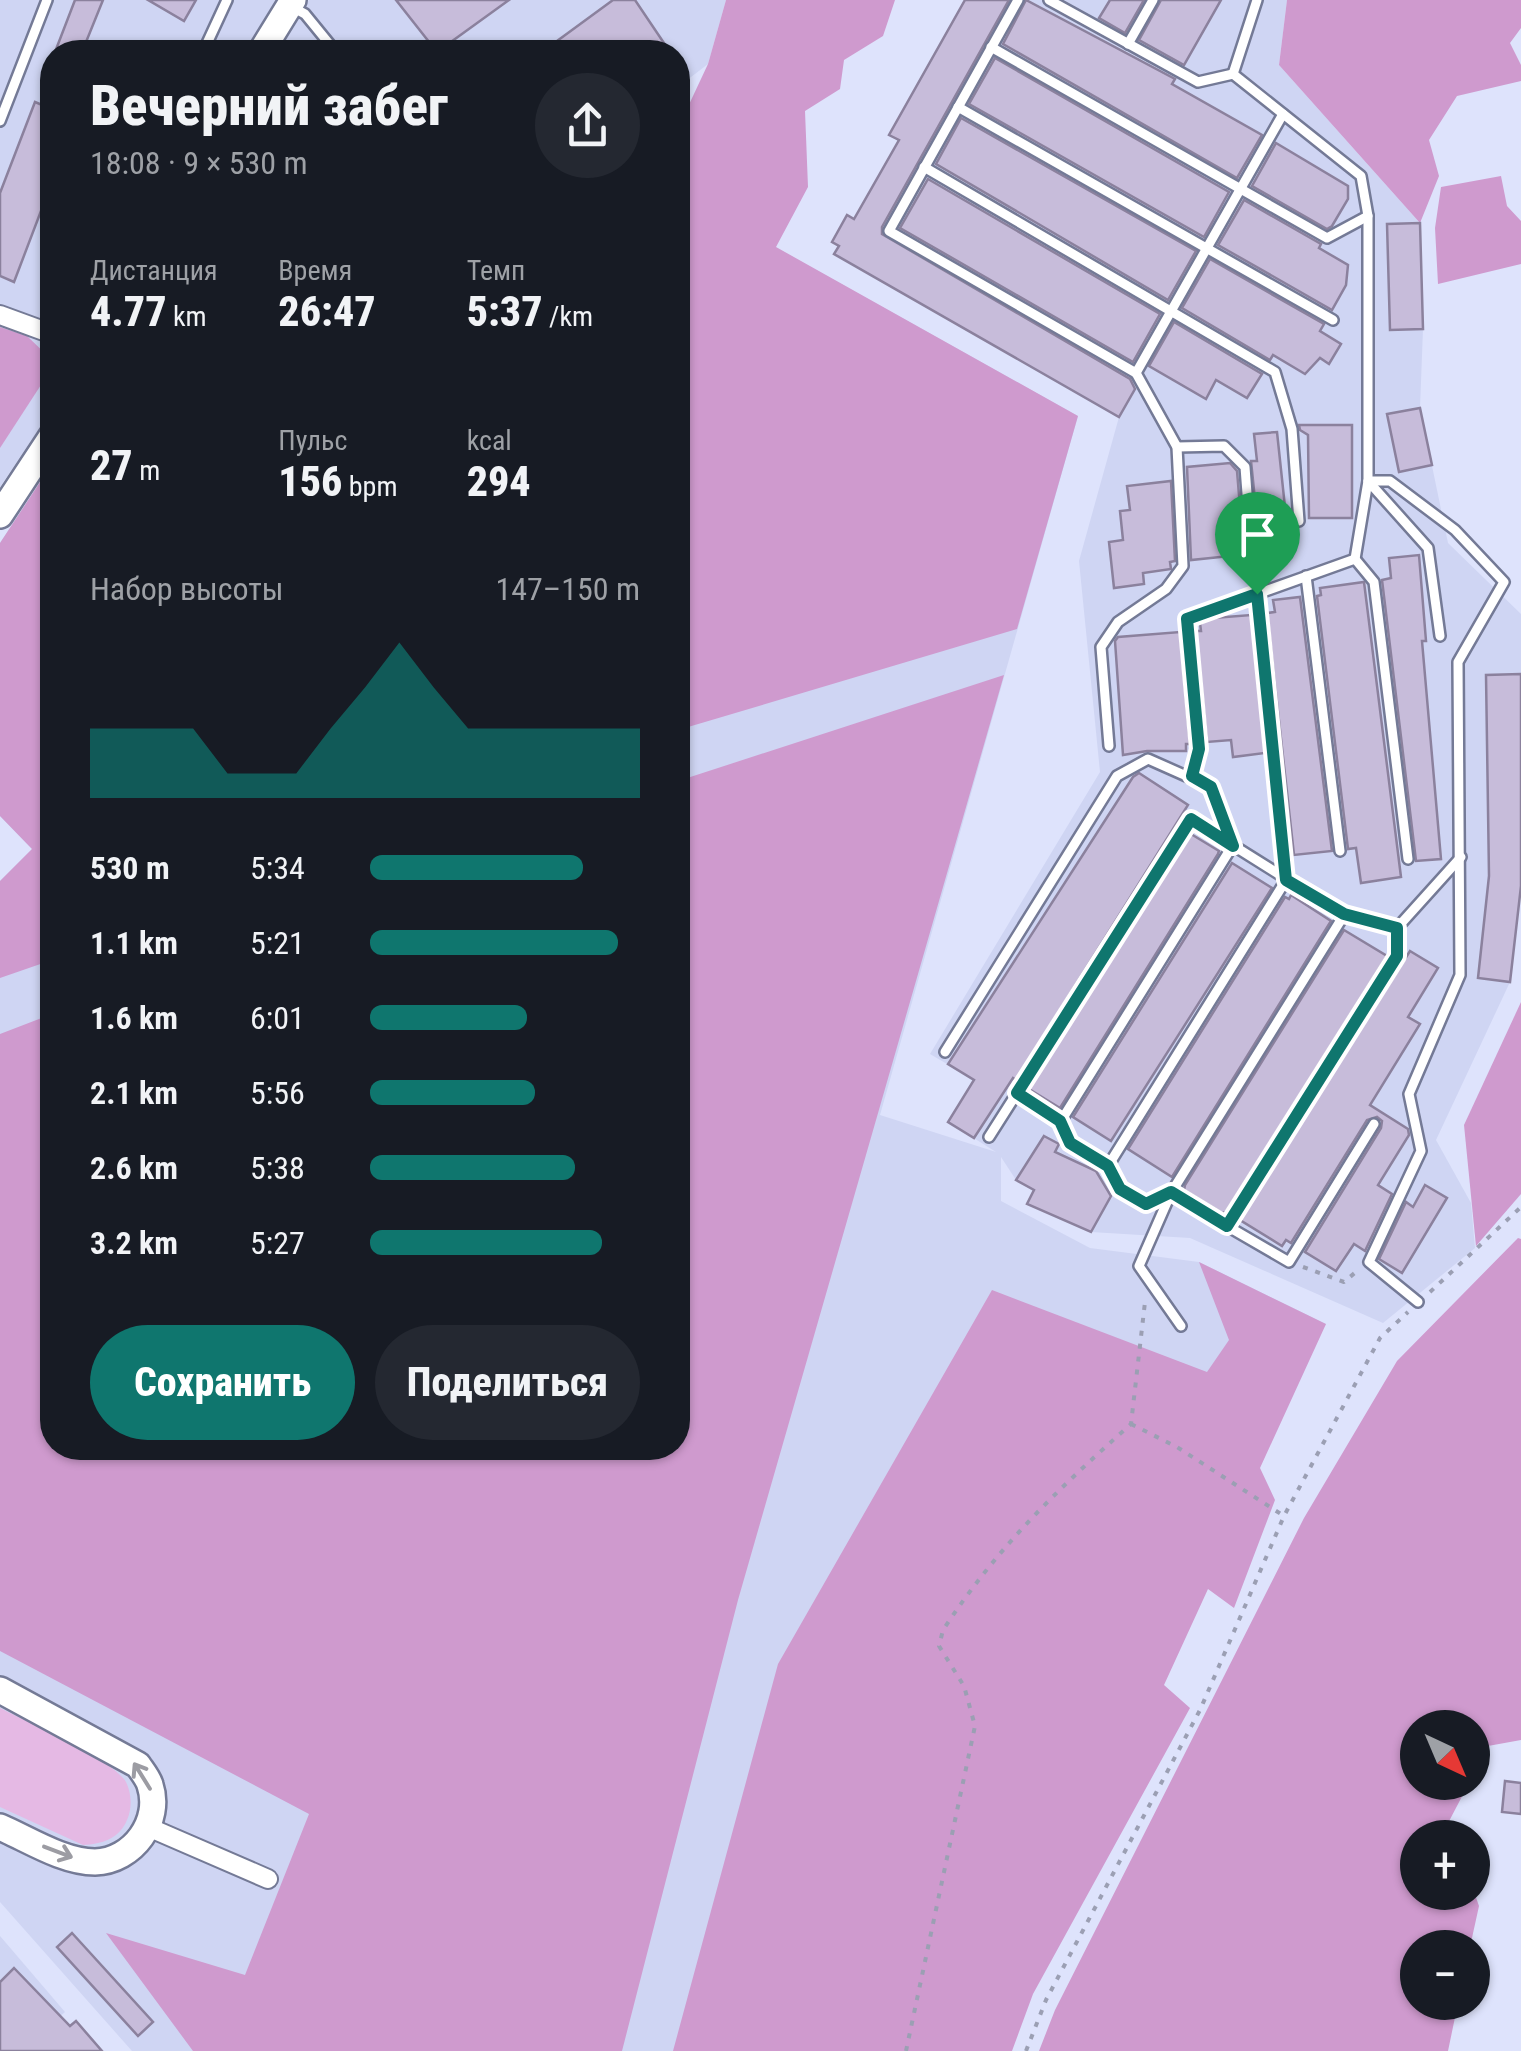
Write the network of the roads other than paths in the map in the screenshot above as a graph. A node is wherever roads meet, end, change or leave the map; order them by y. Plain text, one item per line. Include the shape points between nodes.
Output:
1 (47, 0) edge
2 (227, 0) edge
3 (1018, 0) edge
4 (1050, 0) edge
5 (1154, 0) edge
6 (1257, 0) edge
7 (291, 3) edge
8 (1067, 4) edge
9 (208, 40) edge
10 (268, 40) edge
11 (326, 40) edge
12 (1128, 44) junction
13 (991, 47) junction
14 (1233, 74) junction
15 (958, 107) junction
16 (1283, 114) junction
17 (0, 121) edge
18 (924, 167) junction
19 (1242, 187) junction
20 (1368, 216) junction
21 (1206, 248) junction
22 (1172, 310) junction
23 (0, 315) edge
24 (1332, 320) dead end
25 (40, 330) edge
26 (1136, 372) junction
27 (1177, 447) junction
28 (40, 454) edge
29 (1368, 481) junction
30 (0, 514) edge
31 (1299, 521) dead end
32 (1251, 546) dead end
33 (1354, 559) junction
34 (1306, 576) junction
35 (1257, 594) junction
36 (1440, 636) dead end
37 (1109, 746) dead end
38 (1192, 776) junction
39 (1233, 846) junction
40 (1340, 851) dead end
41 (1461, 857) junction
42 (1408, 858) dead end
43 (1286, 880) junction
44 (1344, 914) junction
45 (1397, 928) junction
46 (945, 1052) dead end
47 (1017, 1093) junction
48 (1060, 1121) junction
49 (1374, 1124) dead end
50 (989, 1136) dead end
51 (1108, 1166) junction
52 (1171, 1192) junction
53 (1227, 1226) junction
54 (1418, 1302) road end
55 (1182, 1326) dead end
56 (0, 1690) edge
57 (0, 1827) edge
58 (148, 1827) junction
59 (268, 1879) dead end

1 - 17 lane
2 - 9 lane
3 - 13 lane
4 - 8 lane
5 - 12 lane
6 - 14 lane
7 - 10 main road
7 - 11 lane
8 - 12 lane
12 - 14 lane via 1198,82
13 - 15 lane
13 - 19 lane
14 - 16 lane
15 - 18 lane
15 - 21 lane
16 - 19 lane
16 - 20 lane via 1361,176
18 - 22 lane
18 - 26 lane via 889,230
19 - 20 lane via 1327,238
19 - 21 lane
20 - 29 lane
21 - 22 lane
21 - 24 lane
22 - 26 lane
22 - 31 lane via 1275,372 1292,428
23 - 25 street
26 - 27 lane
27 - 32 lane via 1224,446 1244,467
27 - 37 lane via 1182,566 1166,588 1118,622 1101,647
28 - 30 main road
29 - 33 lane
29 - 36 lane via 1428,548
29 - 41 lane via 1390,480 1455,530 1504,582 1458,662
33 - 34 lane
33 - 42 lane via 1374,582
34 - 35 lane
34 - 40 lane
35 - 38 lane via 1187,619 1199,749
35 - 43 lane
38 - 39 lane via 1211,787
38 - 46 lane via 1148,758 1117,776
39 - 43 lane
39 - 47 lane via 1191,819
39 - 48 lane
41 - 45 lane
41 - 54 lane via 1460,976 1409,1094 1421,1151 1369,1262
43 - 44 lane
43 - 51 lane
44 - 45 lane
44 - 52 lane
45 - 53 lane via 1397,956
47 - 48 lane
47 - 50 lane
48 - 51 lane via 1070,1143
49 - 53 lane via 1289,1262
51 - 52 lane via 1120,1189 1146,1204
52 - 53 lane
52 - 55 lane via 1139,1266
58 -> 56 main road via 154,1804 138,1765
57 -> 58 main road via 94,1862 119,1857
58 - 59 street

